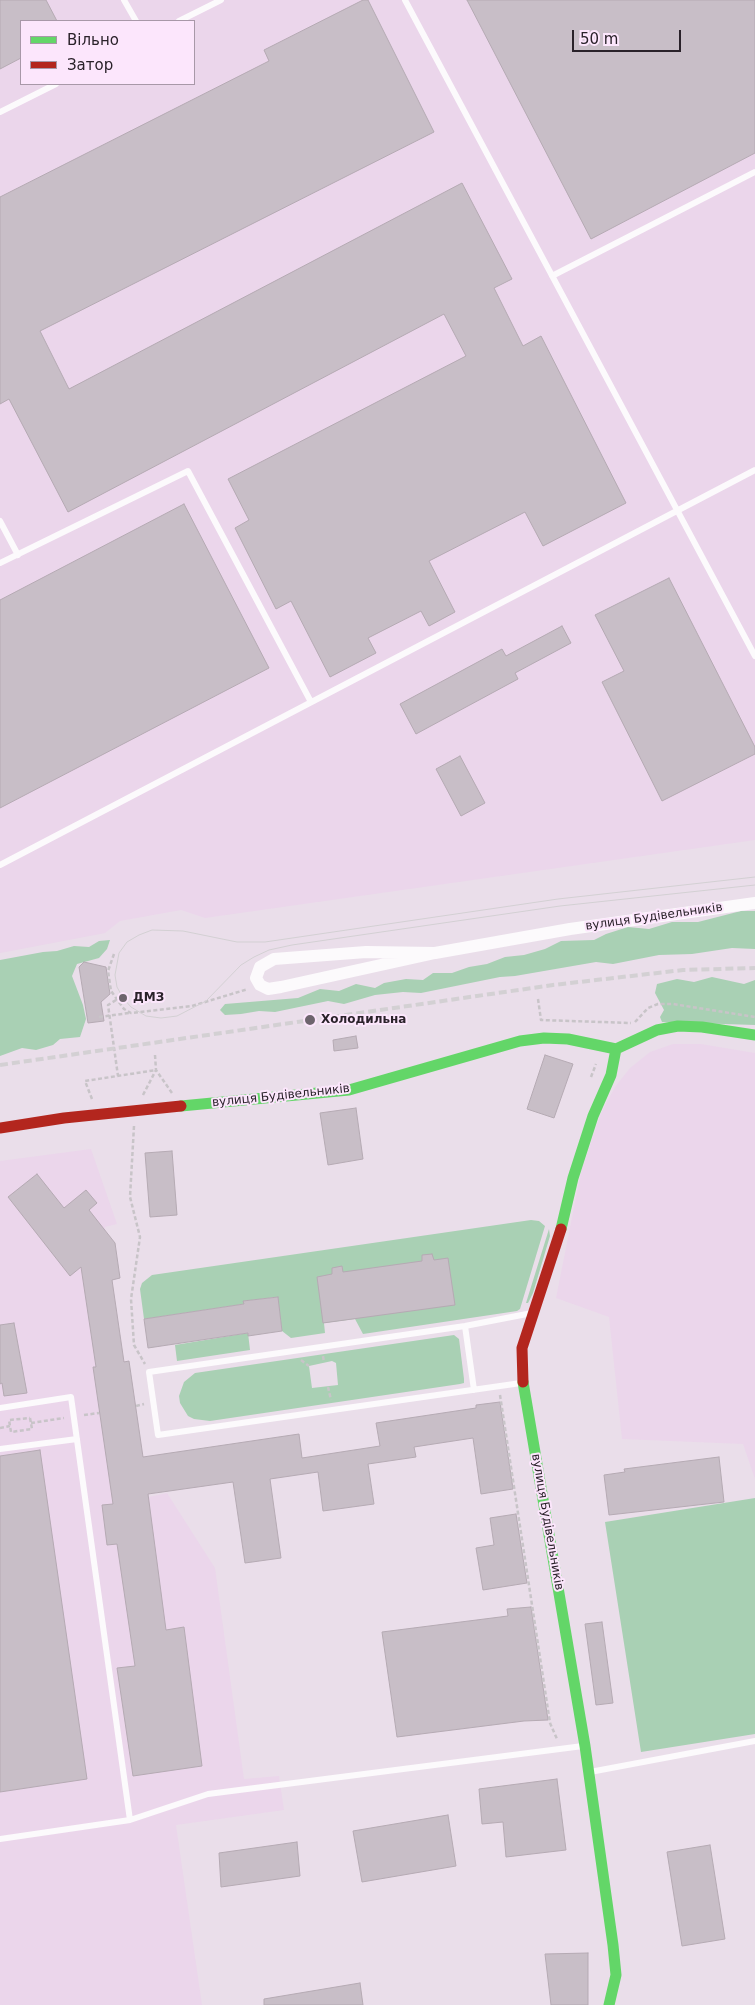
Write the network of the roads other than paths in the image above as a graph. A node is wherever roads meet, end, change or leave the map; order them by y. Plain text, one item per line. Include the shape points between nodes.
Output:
1 (124, 0) edge
2 (221, 0) edge
3 (405, 0) edge
4 (135, 20) edge
5 (181, 20) edge
6 (54, 85) edge
7 (0, 112) edge
8 (755, 172) edge
9 (552, 276) junction
10 (755, 470) edge
11 (677, 511) junction
12 (0, 521) edge
13 (18, 554) junction
14 (0, 563) edge
15 (755, 656) edge
16 (312, 702) junction
17 (0, 865) edge
18 (755, 903) edge
19 (435, 953) junction
20 (755, 1034) edge
21 (613, 1049) junction
22 (0, 1128) edge
23 (533, 1313) junction
24 (465, 1326) junction
25 (523, 1382) junction
26 (474, 1390) junction
27 (0, 1408) edge
28 (76, 1439) junction
29 (0, 1450) edge
30 (755, 1741) edge
31 (585, 1746) junction
32 (589, 1772) junction
33 (130, 1820) junction
34 (0, 1839) edge
35 (610, 2005) edge

1 - 4 lane
2 - 5 lane
3 - 9 lane
6 - 7 lane
8 - 9 lane
9 - 11 lane
10 - 11 lane
11 - 15 lane
11 - 16 lane
12 - 13 lane
13 - 14 lane
13 - 16 lane via 188,471
16 - 17 lane
18 - 19 street, вулиця Будівельників via 570,928
19 - 19 street, вулиця Будівельників via 366,952 274,959 260,967 256,978 268,989
20 - 21 street via 678,1026 657,1030
21 - 22 street, вулиця Будівельників via 568,1039 520,1041 349,1090 98,1114
21 - 23 street, вулиця Будівельників via 611,1075 592,1116 558,1241
23 - 24 lane
23 - 25 street, вулиця Будівельників via 522,1348
24 - 26 lane
24 - 26 lane via 149,1372 158,1435
25 - 26 lane
25 - 31 street, вулиця Будівельників
27 - 28 lane via 71,1398
28 - 29 lane
28 - 33 lane
30 - 32 lane
31 - 32 street, вулиця Будівельників
31 - 33 lane via 208,1794
32 - 35 street, вулиця Будівельників via 616,1975
33 - 34 lane

